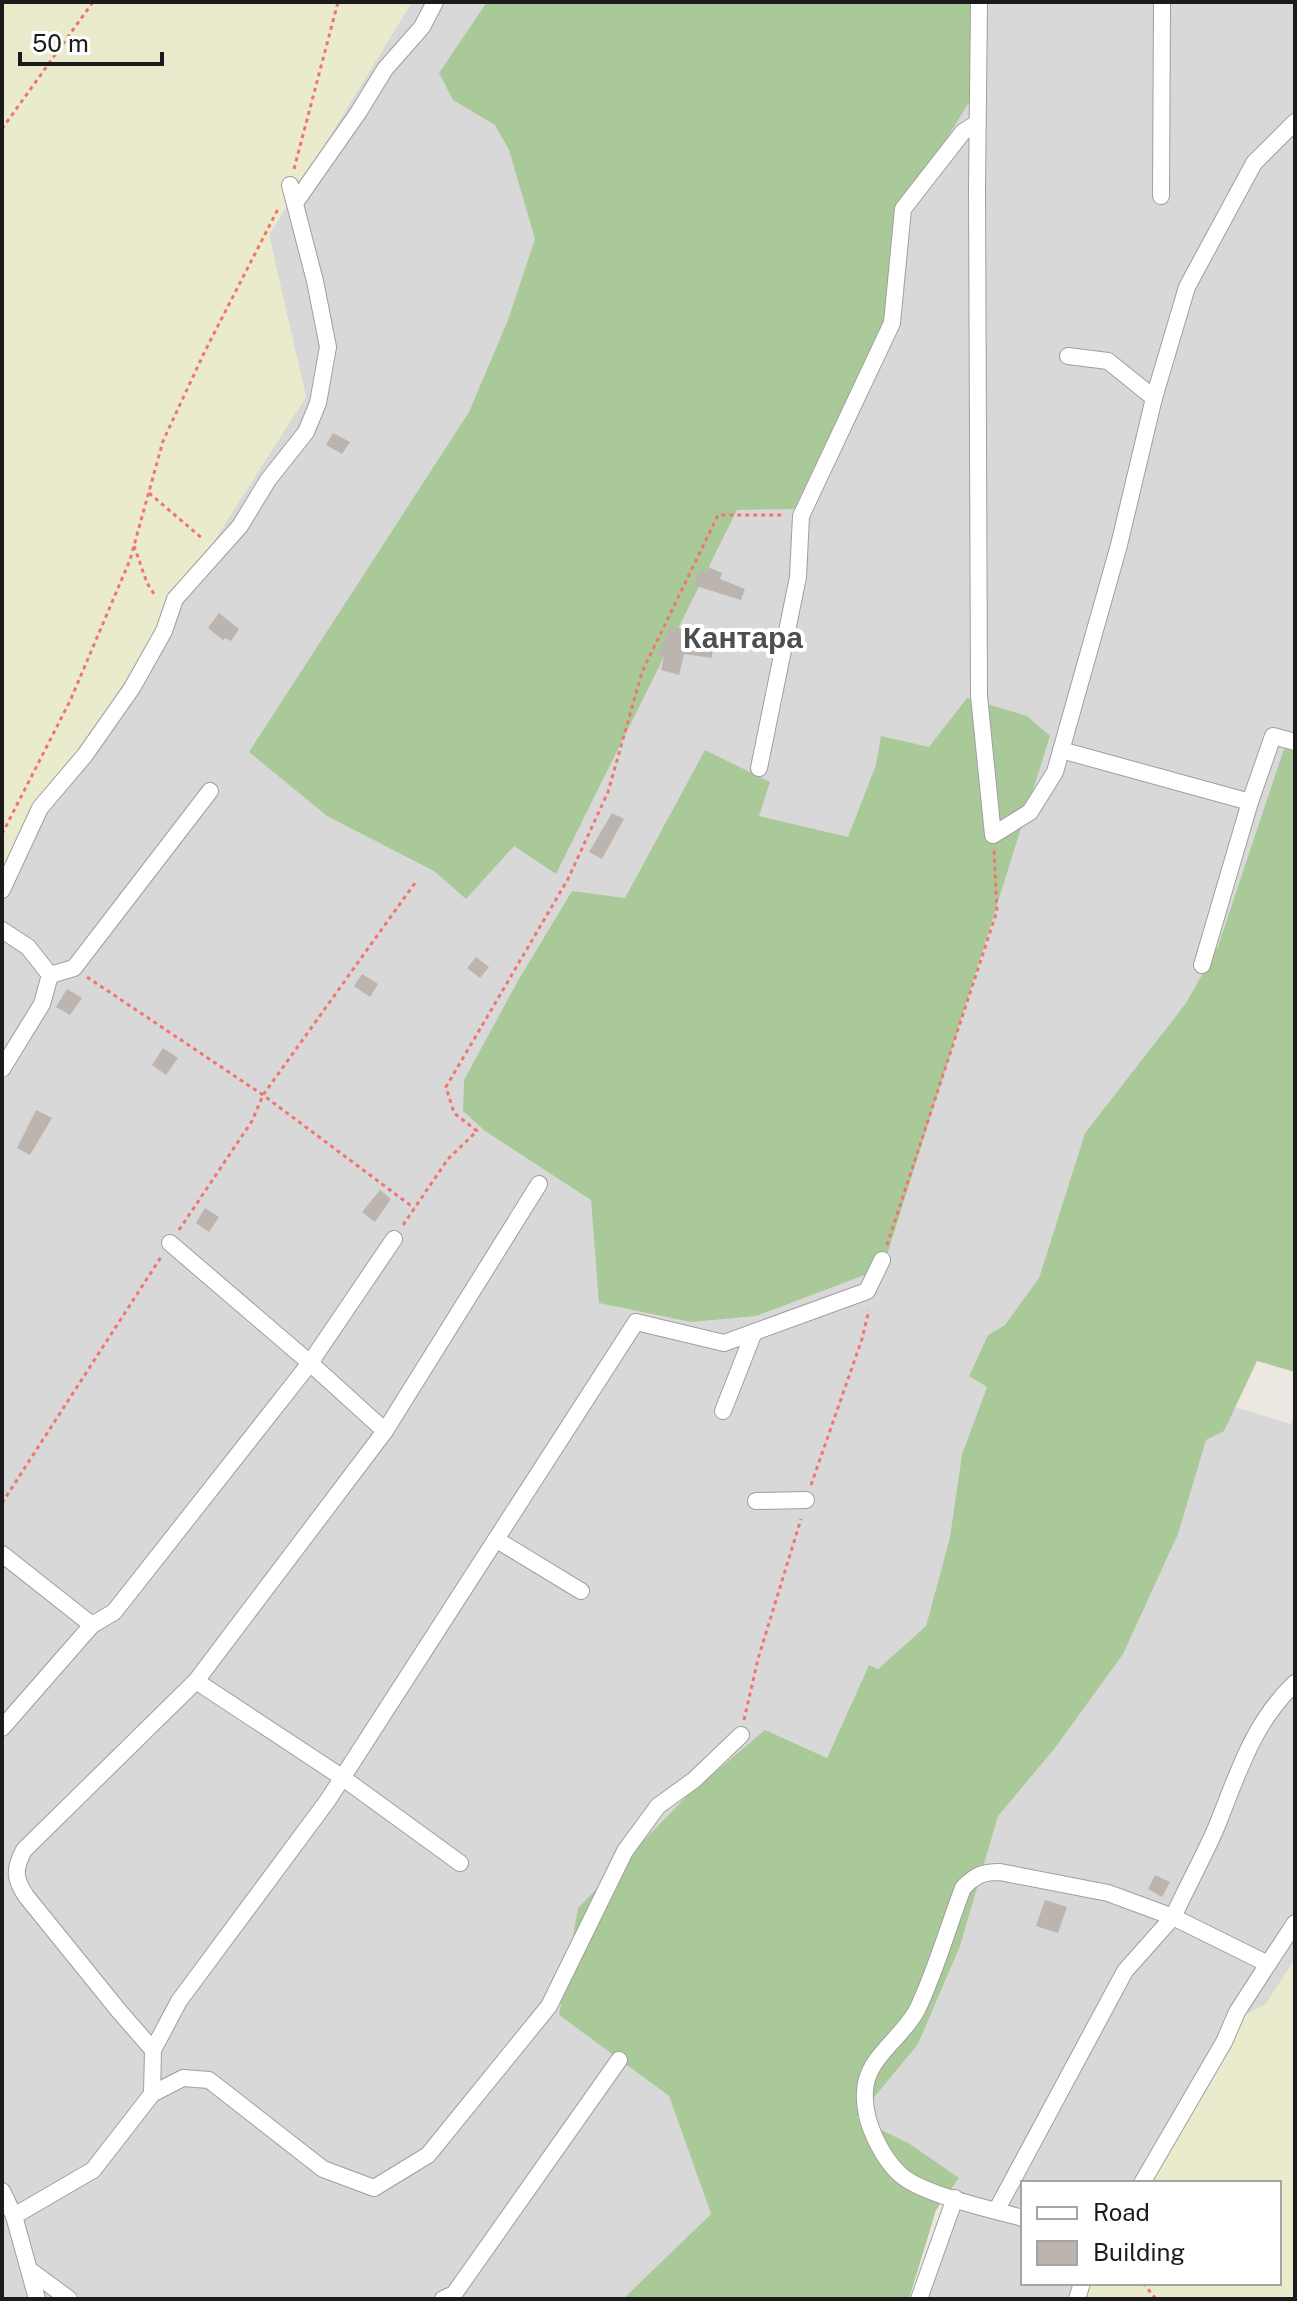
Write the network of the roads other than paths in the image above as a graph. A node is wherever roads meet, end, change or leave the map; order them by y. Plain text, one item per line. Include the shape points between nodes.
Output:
1 (435, 2) edge
2 (979, 2) edge
3 (1162, 2) edge
4 (1295, 122) edge
5 (977, 123) junction
6 (290, 185) road end
7 (1161, 196) dead end
8 (295, 203) junction
9 (1068, 356) dead end
10 (1154, 398) junction
11 (1295, 742) edge
12 (1061, 750) junction
13 (759, 768) dead end
14 (210, 791) dead end
15 (1250, 802) junction
16 (2, 890) edge
17 (2, 930) edge
18 (1202, 965) dead end
19 (50, 975) junction
20 (2, 1069) edge
21 (539, 1184) dead end
22 (394, 1239) road end
23 (170, 1243) road end
24 (882, 1260) dead end
25 (754, 1332) junction
26 (310, 1363) junction
27 (723, 1411) dead end
28 (385, 1431) junction
29 (806, 1500) dead end
30 (756, 1501) dead end
31 (497, 1540) junction
32 (2, 1554) edge
33 (581, 1591) dead end
34 (92, 1625) junction
35 (196, 1681) junction
36 (1295, 1683) edge
37 (2, 1728) edge
38 (741, 1735) dead end
39 (343, 1778) junction
40 (460, 1863) dead end
41 (1173, 1917) junction
42 (1295, 1923) edge
43 (1268, 1964) junction
44 (153, 2050) junction
45 (619, 2060) dead end
46 (152, 2094) junction
47 (1143, 2181) edge
48 (2, 2191) edge
49 (955, 2198) junction
50 (996, 2211) junction
51 (14, 2216) junction
52 (1021, 2217) edge
53 (31, 2271) junction
54 (452, 2297) edge
55 (37, 2299) edge
56 (69, 2299) edge
57 (919, 2299) edge

1 - 8 street
2 - 5 street
3 - 7 street
4 - 10 street via 1254,163 1187,287
5 - 12 street via 979,696 993,835 1030,812 1055,772
5 - 13 street via 963,132 903,209 892,323 801,516 798,577
6 - 8 street
8 - 16 street via 328,347 318,403 306,432 240,526 175,599 164,631 132,688 40,808
9 - 10 street via 1108,361
10 - 12 street
11 - 15 street via 1273,736
12 - 15 street
14 - 19 street via 74,968
15 - 18 street
17 - 19 street via 28,947
19 - 20 street via 42,1004
21 - 28 street
22 - 26 street
23 - 26 street
24 - 25 street via 867,1291
25 - 27 street
25 - 31 street via 724,1343 636,1322
26 - 28 street
26 - 34 street via 114,1612
28 - 35 street
29 - 30 street
31 - 33 street
31 - 39 street
32 - 34 street
34 - 37 street
35 - 39 street
35 - 44 street via 24,1850 15,1867 16,1881 26,1896
36 - 41 street via 1257,1729
38 - 46 street via 658,1806 625,1851 549,2006 428,2155 374,2188 323,2169 209,2080 183,2078
39 - 40 street
39 - 44 street via 179,2001
41 - 43 street
41 - 49 street via 1108,1893 1000,1872 974,1876 963,1888 917,2009 882,2054 866,2082 865,2095 867,2120 887,2161 923,2188
41 - 50 street via 1125,1971
42 - 43 street
43 - 47 street
44 - 46 street
45 - 54 street
46 - 51 street via 93,2170
48 - 51 street
49 - 50 street
49 - 57 street
50 - 52 street
51 - 53 street
53 - 55 street
53 - 56 street

